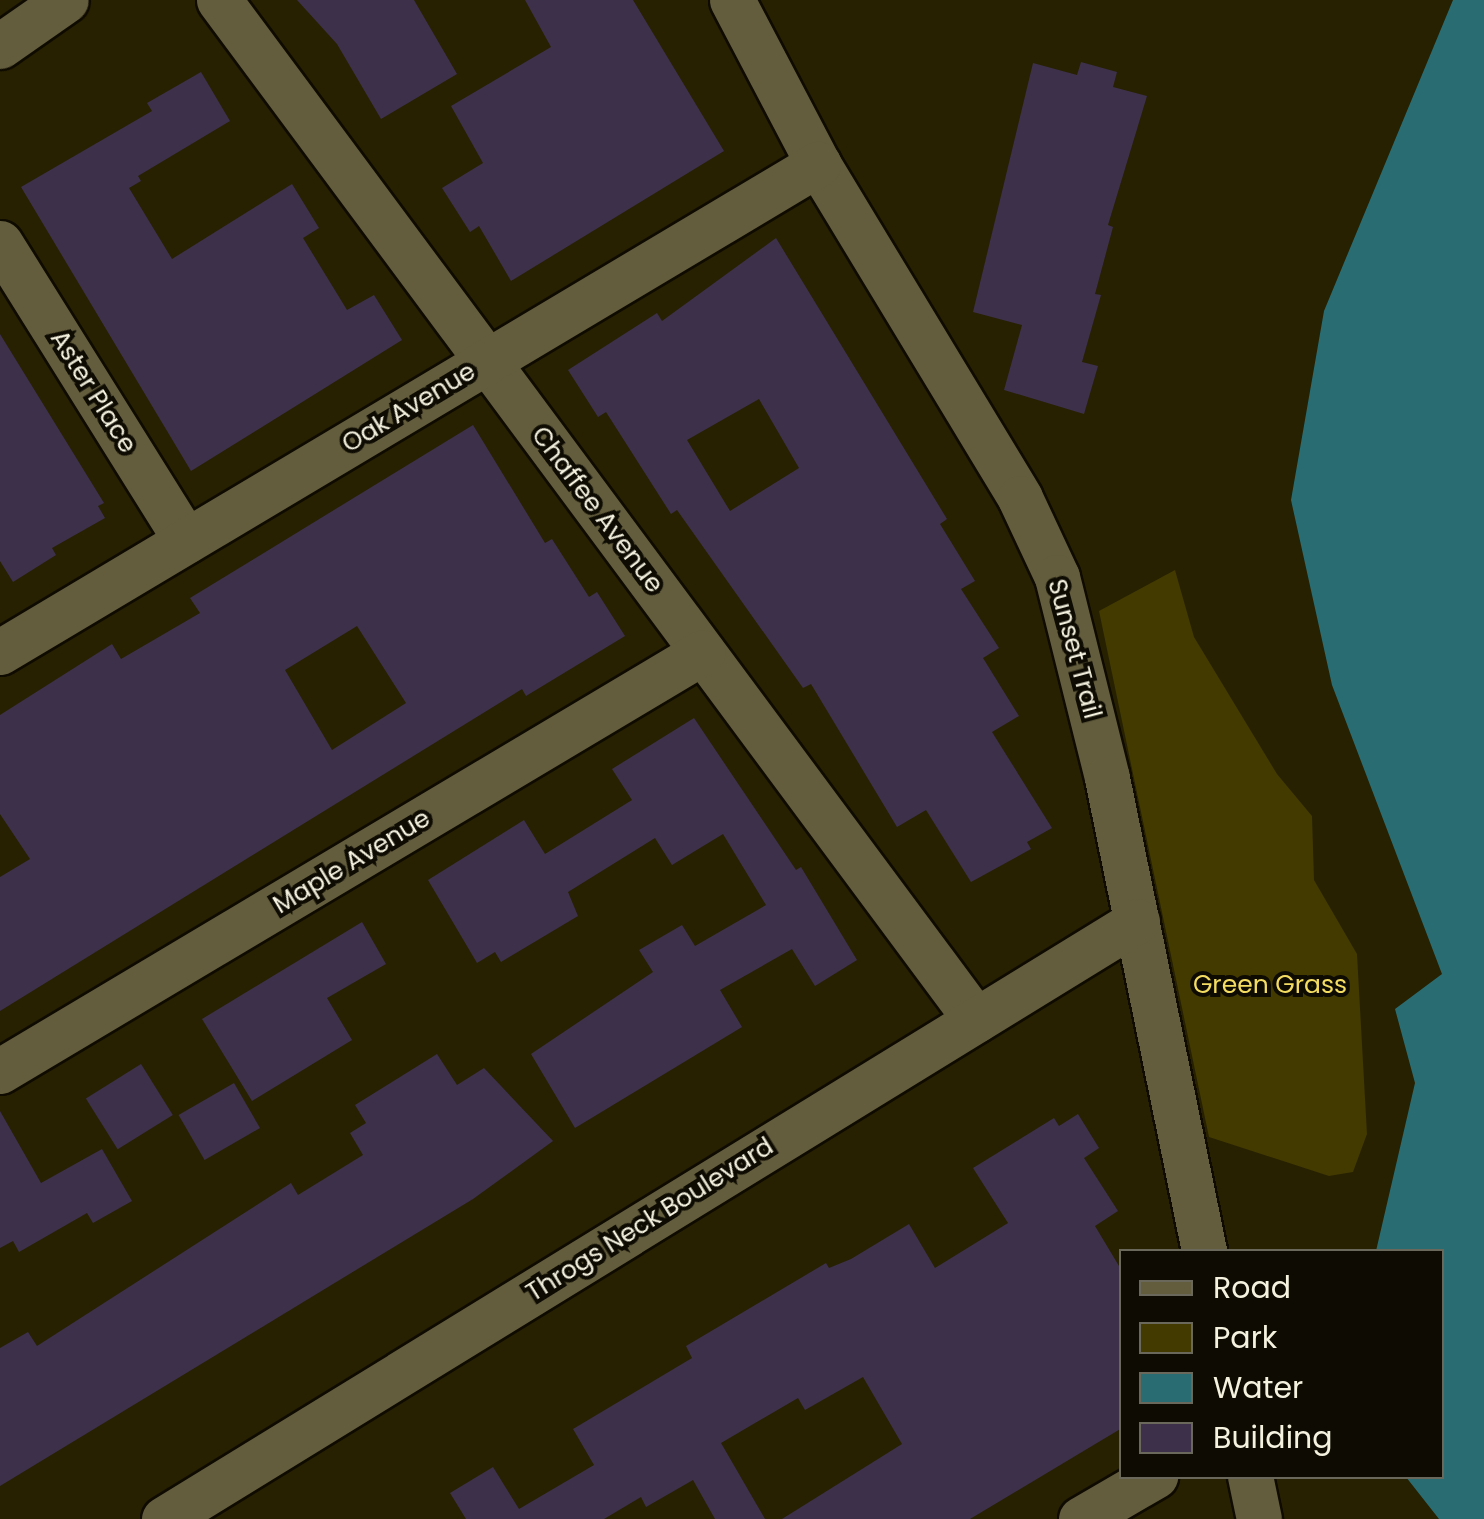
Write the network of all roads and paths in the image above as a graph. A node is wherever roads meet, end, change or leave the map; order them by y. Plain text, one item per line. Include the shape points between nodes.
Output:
1 (66, 0) edge
2 (218, 0) edge
3 (732, 0) edge
4 (2, 39) edge
5 (818, 164) junction
6 (0, 243) edge
7 (487, 362) junction
8 (186, 541) junction
9 (0, 652) edge
10 (704, 652) junction
11 (1137, 920) junction
12 (976, 1020) junction
13 (0, 1072) edge
14 (1203, 1249) edge
15 (1150, 1479) edge
16 (1251, 1479) edge
17 (164, 1519) edge
18 (1082, 1519) edge
19 (1259, 1519) edge

1 - 4 street
2 - 7 street, Chaffee Avenue
3 - 5 street, Sunset Trail
5 - 7 street, Oak Avenue
5 - 11 street, Sunset Trail via 1020,498 1057,577
6 - 8 street, Aster Place
7 - 8 street, Oak Avenue
7 - 10 street, Chaffee Avenue
8 - 9 street, Oak Avenue
10 - 12 street, Chaffee Avenue
10 - 13 street, Maple Avenue
11 - 12 street, Throgs Neck Boulevard
11 - 14 street, Sunset Trail
12 - 17 street, Throgs Neck Boulevard
15 - 18 street
16 - 19 street

